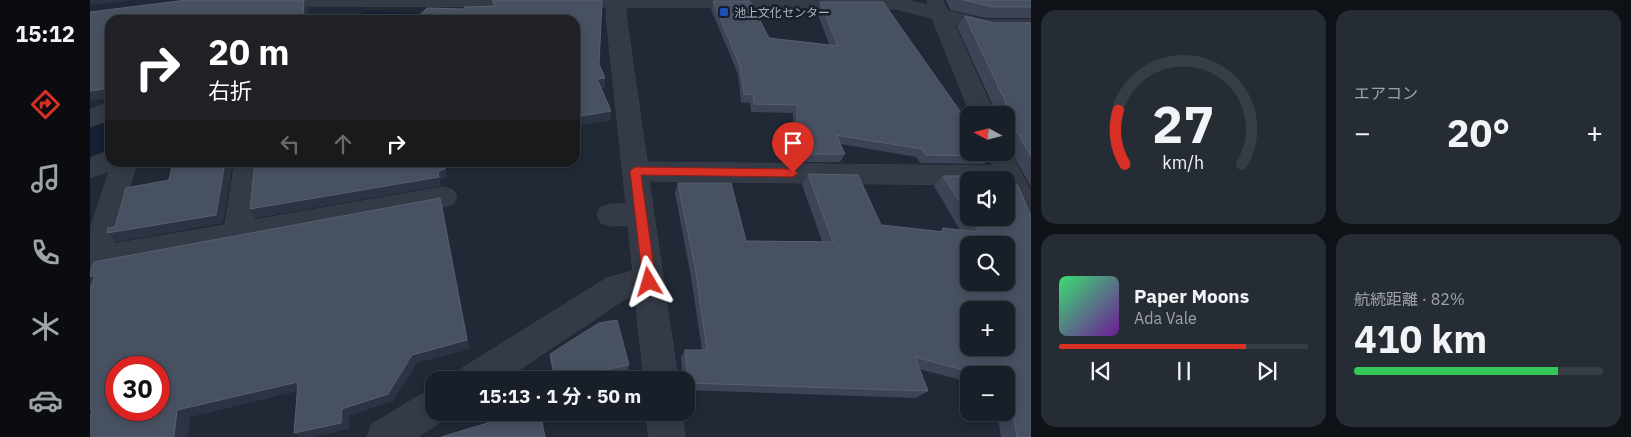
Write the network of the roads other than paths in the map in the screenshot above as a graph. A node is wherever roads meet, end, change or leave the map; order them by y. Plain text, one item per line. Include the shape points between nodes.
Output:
1 (301, 0) edge
2 (376, 1) edge
3 (450, 1) edge
4 (870, 1) edge
5 (617, 2) junction
6 (937, 7) edge
7 (344, 15) edge
8 (426, 15) edge
9 (1031, 26) edge
10 (979, 106) edge
11 (105, 112) edge
12 (90, 119) edge
13 (626, 157) junction
14 (105, 162) edge
15 (123, 167) edge
16 (247, 167) edge
17 (90, 169) edge
18 (960, 174) edge
19 (1015, 186) edge
20 (444, 197) dead end
21 (641, 214) junction
22 (611, 215) dead end
23 (1031, 219) edge
24 (238, 234) junction
25 (93, 268) edge
26 (649, 282) junction
27 (488, 371) edge
28 (659, 371) edge
29 (425, 412) edge
30 (665, 421) edge
31 (385, 437) edge
32 (667, 437) edge

1 - 2 street
2 - 3 street
2 - 7 street
3 - 5 street
3 - 8 street
4 - 5 street
4 - 6 street
5 - 13 street
6 - 9 street via 986,26
6 - 10 street
11 - 12 street
13 - 18 street
13 - 21 street
14 - 17 street
15 - 25 street
16 - 24 street
19 - 23 street
20 - 24 street
21 - 22 street
21 - 26 street
24 - 25 street
26 - 27 street via 618,287
26 - 28 street
29 - 31 street
30 - 32 street

